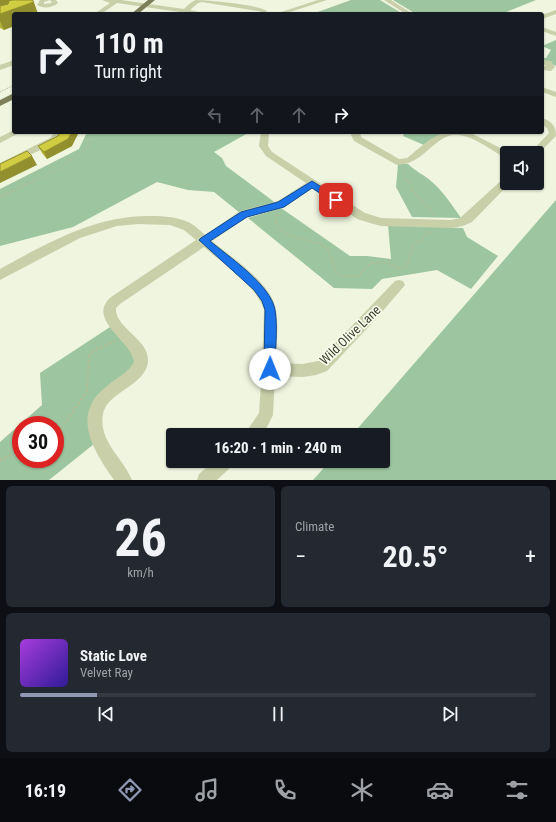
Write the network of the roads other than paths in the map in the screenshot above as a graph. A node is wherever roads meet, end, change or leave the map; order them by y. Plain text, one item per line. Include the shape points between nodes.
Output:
1 (47, 0) edge
2 (55, 0) edge
3 (105, 0) edge
4 (162, 0) edge
5 (297, 0) edge
6 (324, 0) edge
7 (387, 0) edge
8 (119, 2) edge
9 (224, 2) edge
10 (308, 5) junction
11 (147, 7) edge
12 (101, 12) edge
13 (138, 12) edge
14 (174, 12) edge
15 (182, 12) edge
16 (263, 12) edge
17 (285, 12) edge
18 (407, 12) edge
19 (556, 12) edge
20 (544, 16) edge
21 (544, 30) edge
22 (556, 34) edge
23 (12, 63) edge
24 (0, 68) edge
25 (12, 87) edge
26 (544, 90) edge
27 (0, 94) edge
28 (544, 94) edge
29 (556, 95) edge
30 (12, 97) edge
31 (556, 99) edge
32 (0, 103) edge
33 (544, 122) edge
34 (13, 134) edge
35 (58, 134) edge
36 (265, 134) edge
37 (355, 134) edge
38 (449, 134) edge
39 (464, 134) edge
40 (0, 140) edge
41 (541, 146) edge
42 (500, 151) edge
43 (0, 167) edge
44 (312, 184) junction
45 (500, 187) edge
46 (204, 240) junction
47 (0, 275) edge
48 (399, 285) dead end
49 (270, 369) junction
50 (259, 428) edge
51 (218, 468) edge
52 (124, 480) edge
53 (205, 480) edge

1 - 2 street via 42,1 42,5 52,5
3 - 8 street
4 - 11 main road
5 - 10 street
6 - 10 street
7 - 18 street
8 - 11 street
8 - 12 street
9 - 15 street via 198,1
9 - 16 street via 260,9
10 - 17 street
11 - 13 main road
11 - 14 street
19 - 20 street
21 - 22 street
23 - 24 street
25 - 27 main road
26 - 29 street
28 - 31 street
30 - 32 main road
33 - 41 street via 554,133
34 - 40 street
35 - 43 street via 52,140
36 - 44 street via 263,146 269,154
37 - 38 street via 357,139 364,144 391,159 404,162
39 - 42 street
44 - 45 street via 361,216 370,219 381,222 435,223 458,223 468,219
44 - 46 street via 276,206 244,214
46 - 47 street via 179,223 126,220 73,236
46 - 49 street via 258,287 267,300 270,310
46 - 52 street via 109,308 109,313 140,353 141,360 133,375 100,402 94,423 101,447
48 - 49 street, Wild Olive Lane via 322,366 300,370
49 - 50 street via 266,415
51 - 53 street

